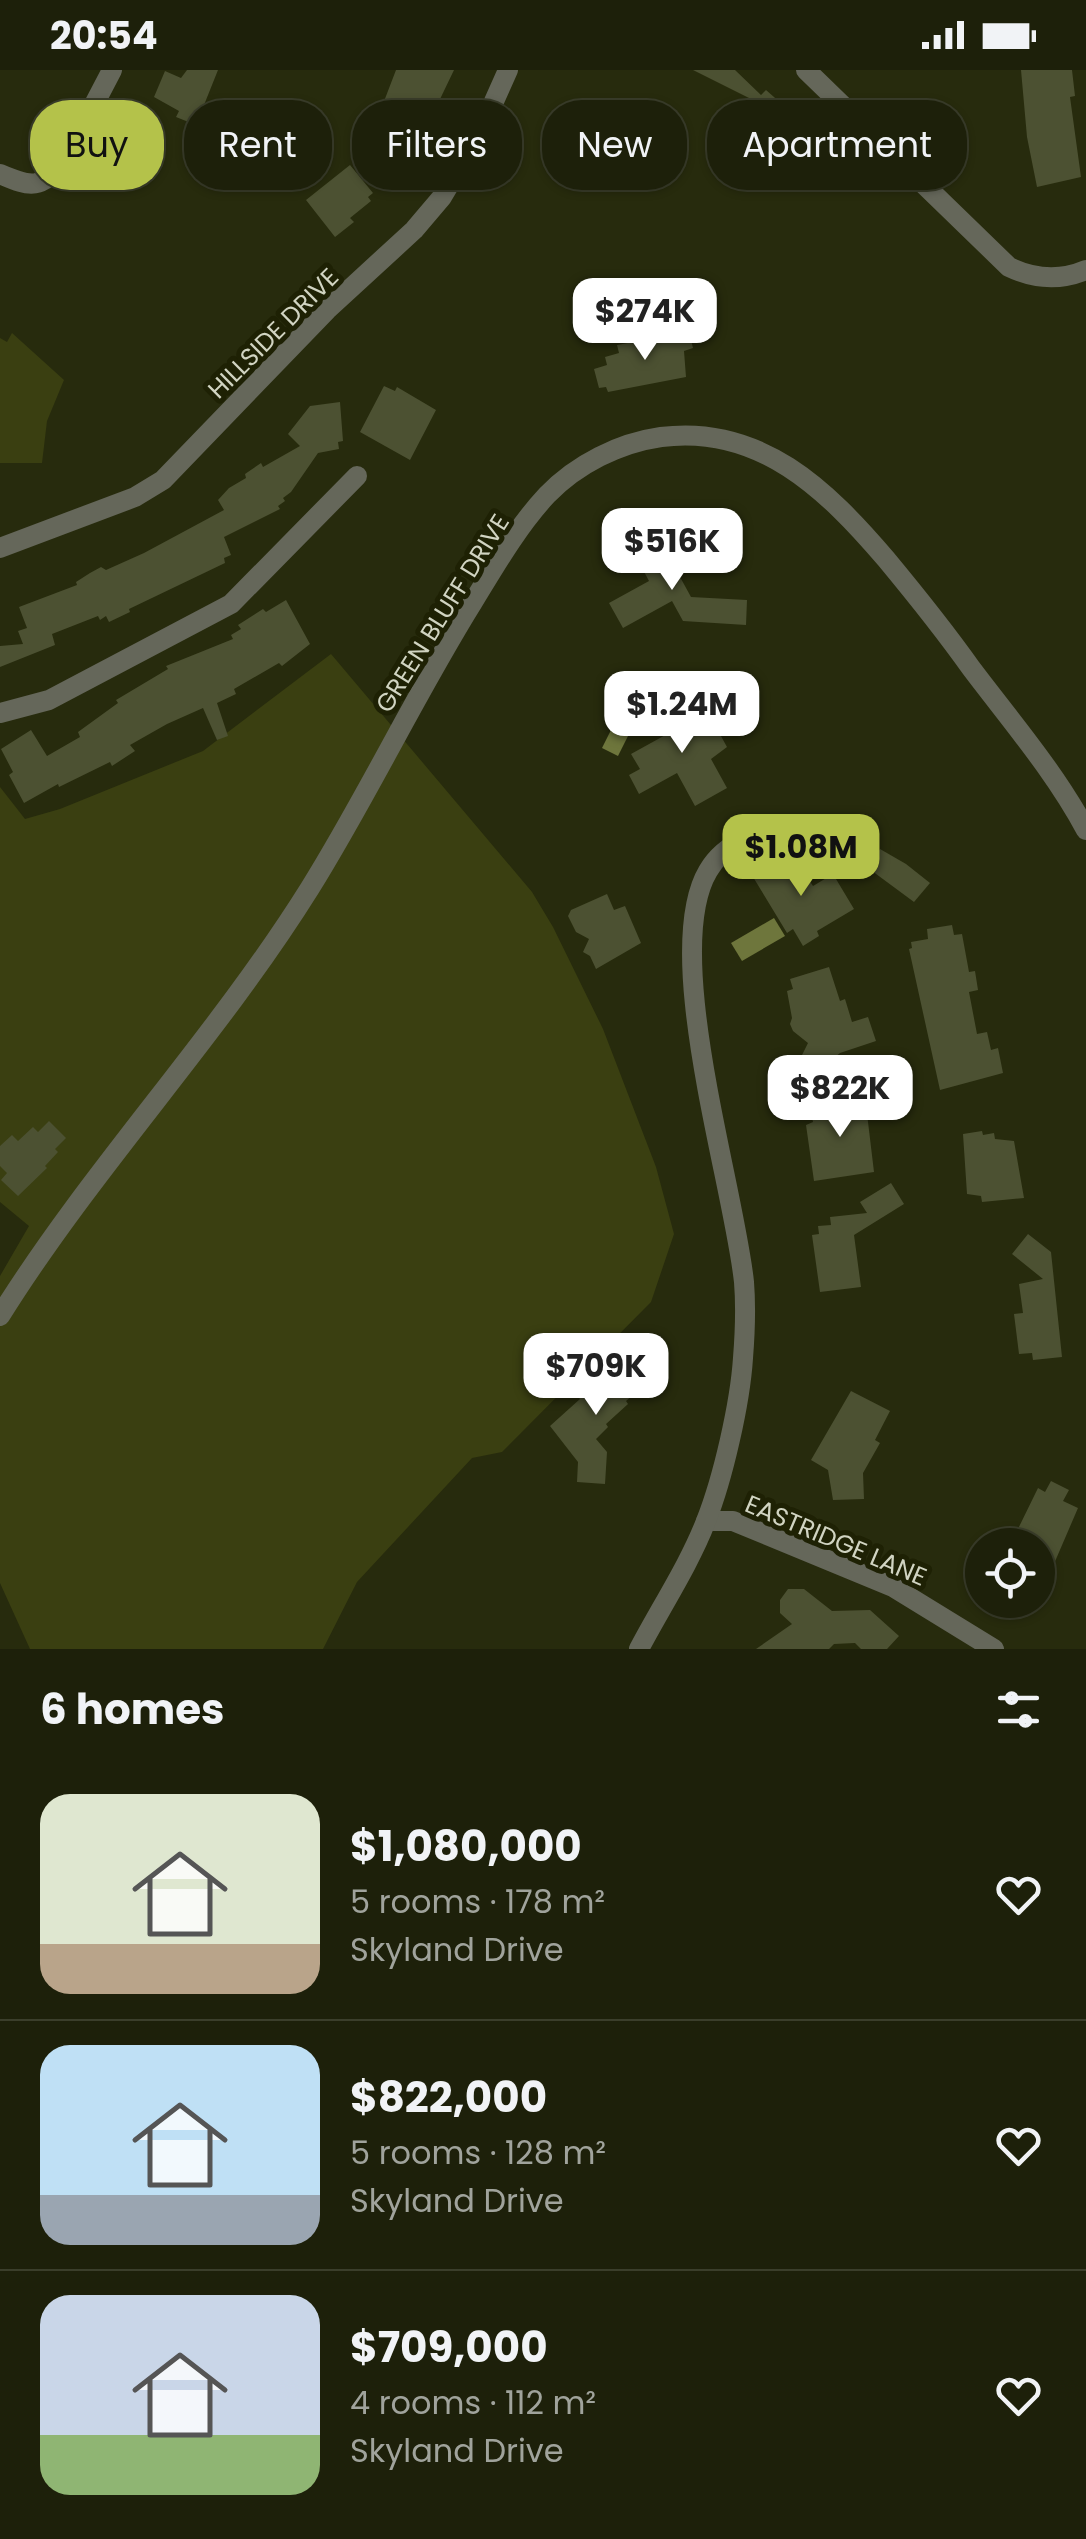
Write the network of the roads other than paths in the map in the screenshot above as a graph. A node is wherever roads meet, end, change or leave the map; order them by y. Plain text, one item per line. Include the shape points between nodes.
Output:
1 (112, 70) edge
2 (508, 70) edge
3 (806, 70) edge
4 (0, 174) edge
5 (1086, 270) edge
6 (357, 476) dead end
7 (0, 548) edge
8 (0, 713) edge
9 (792, 826) dead end
10 (1086, 830) edge
11 (0, 1316) edge
12 (706, 1521) junction
13 (640, 1649) edge
14 (994, 1649) edge

1 - 4 street via 64,162 43,183
2 - 7 street, HILLSIDE DRIVE via 442,197 163,480
3 - 5 street via 1009,266 1044,278
6 - 8 street via 222,610 48,700
9 - 12 street via 725,849 702,885 692,926 702,1045 744,1298 736,1412
10 - 11 street, GREEN BLUFF DRIVE via 1064,790 931,613 816,484 780,460 720,438 655,438 607,453 548,495 489,575 300,904
12 - 13 street
12 - 14 street, EASTRIDGE LANE via 733,1520 893,1587

